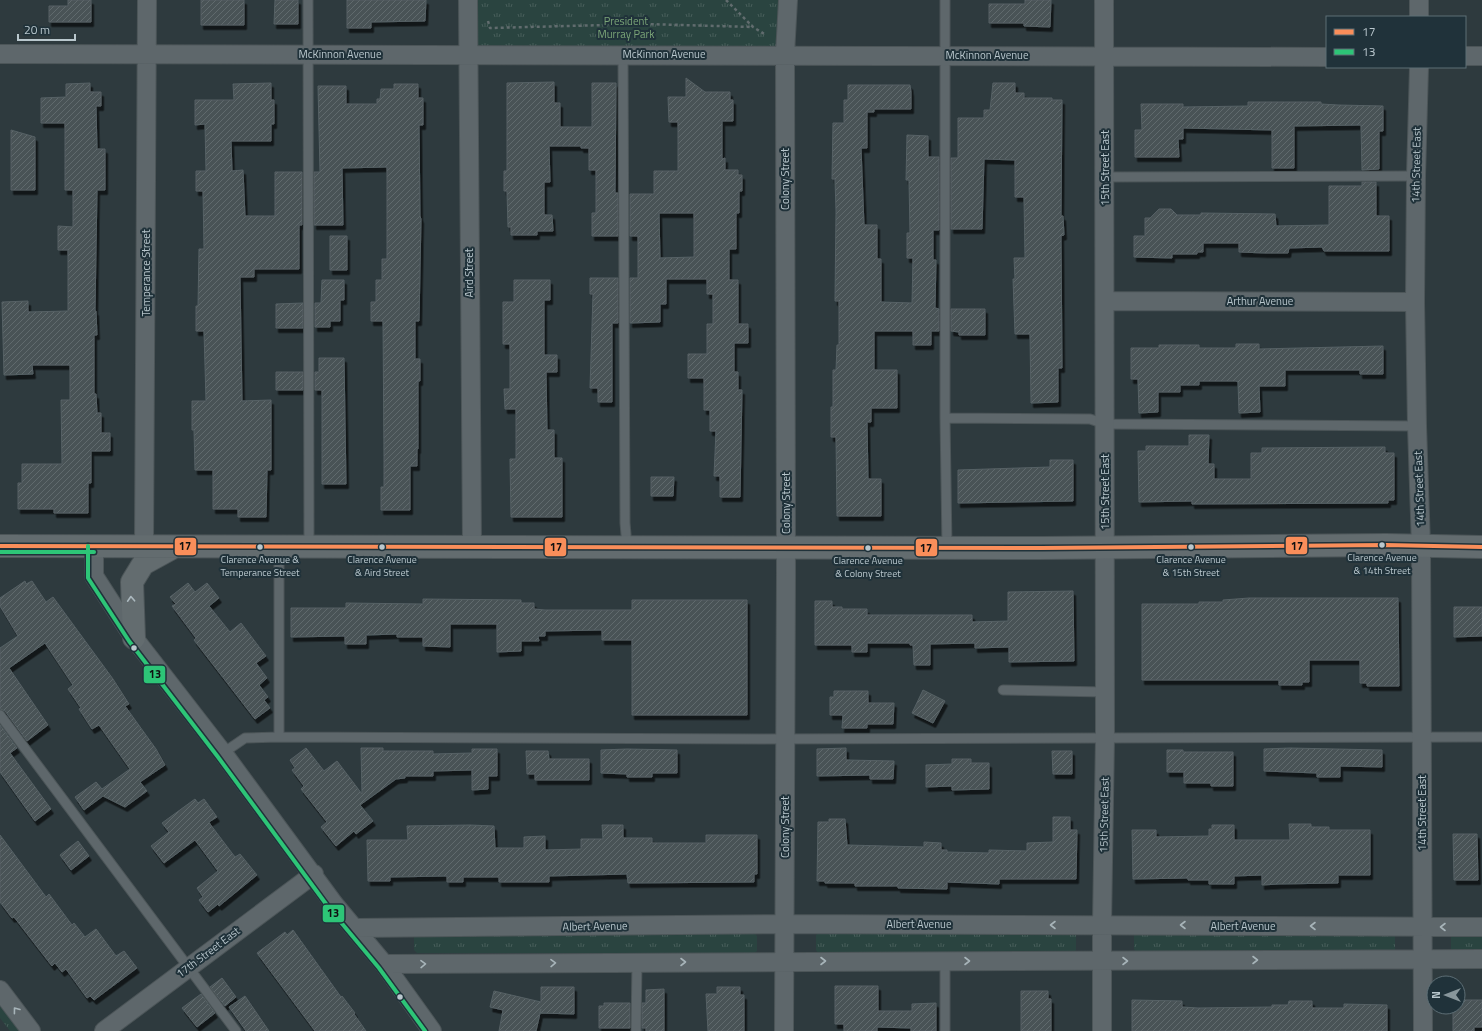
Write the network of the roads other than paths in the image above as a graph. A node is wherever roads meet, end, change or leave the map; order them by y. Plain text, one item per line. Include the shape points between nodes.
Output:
1 (147, 0) edge
2 (308, 0) edge
3 (468, 0) edge
4 (788, 0) edge
5 (945, 0) edge
6 (1104, 0) edge
7 (1420, 0) edge
8 (1419, 16) edge
9 (0, 54) edge
10 (308, 54) junction
11 (624, 54) junction
12 (785, 54) junction
13 (147, 55) junction
14 (468, 55) junction
15 (945, 55) junction
16 (1105, 56) junction
17 (1326, 56) edge
18 (1466, 56) edge
19 (1482, 56) edge
20 (1419, 68) edge
21 (1416, 176) junction
22 (1104, 177) junction
23 (1105, 301) junction
24 (1415, 302) junction
25 (944, 418) junction
26 (1105, 424) junction
27 (1417, 426) junction
28 (0, 546) edge
29 (94, 546) junction
30 (144, 546) junction
31 (175, 546) junction
32 (278, 546) junction
33 (309, 546) junction
34 (472, 546) junction
35 (627, 546) junction
36 (786, 546) junction
37 (1104, 546) junction
38 (1421, 546) junction
39 (947, 547) junction
40 (1482, 547) edge
41 (134, 638) junction
42 (1003, 690) dead end
43 (1105, 692) junction
44 (0, 716) edge
45 (278, 737) junction
46 (1105, 737) junction
47 (1422, 737) junction
48 (1482, 737) edge
49 (785, 739) junction
50 (223, 753) junction
51 (314, 874) junction
52 (785, 924) junction
53 (1102, 925) junction
54 (1423, 927) junction
55 (1482, 927) edge
56 (356, 928) junction
57 (1423, 959) junction
58 (1482, 959) edge
59 (784, 961) junction
60 (945, 961) junction
61 (1102, 961) junction
62 (637, 962) junction
63 (384, 964) junction
64 (187, 968) junction
65 (0, 990) edge
66 (31, 1031) edge
67 (104, 1031) edge
68 (236, 1031) edge
69 (432, 1031) edge
70 (636, 1031) edge
71 (784, 1031) edge
72 (945, 1031) edge
73 (1102, 1031) edge
74 (1423, 1031) edge

1 - 13 street, Temperance Street
2 - 10 lane
3 - 14 street, Aird Street
4 - 12 street, Colony Street
5 - 15 lane
6 - 16 street, 15th Street East
7 - 8 street
9 - 13 street, McKinnon Avenue
10 - 13 street, McKinnon Avenue
10 - 14 street, McKinnon Avenue
10 - 33 lane
11 - 12 street, McKinnon Avenue
11 - 14 street, McKinnon Avenue
11 - 35 lane
12 - 15 street, McKinnon Avenue
12 - 36 street, Colony Street
13 - 30 street, Temperance Street
14 - 34 street, Aird Street
15 - 16 street, McKinnon Avenue
15 - 25 lane
16 - 17 street, McKinnon Avenue
16 - 22 street, 15th Street East
18 - 19 street
20 - 21 street, 14th Street East
21 - 22 lane
21 - 24 street, 14th Street East
22 - 23 street, 15th Street East
23 - 24 street, Arthur Avenue
23 - 26 street, 15th Street East
24 - 27 street, 14th Street East
25 - 26 lane via 1090,419
25 - 39 lane
26 - 27 lane
26 - 37 street, 15th Street East
27 - 38 street, 14th Street East
28 - 29 main road
29 - 30 main road
29 - 41 street via 94,576
30 - 31 main road
31 - 32 main road
41 -> 31 main road via 132,582 143,564
32 - 33 main road
32 - 45 lane
33 - 34 main road
34 - 35 main road
35 - 36 main road
36 - 39 main road
36 - 49 street, Colony Street
37 - 38 main road
37 - 39 main road
37 - 43 street, 15th Street East
38 - 40 main road
38 - 47 street, 14th Street East
41 - 50 street
42 - 43 lane
43 - 46 street, 15th Street East
44 - 64 lane
45 - 49 lane
45 - 50 lane via 246,738
46 - 47 lane
46 - 49 lane
46 - 53 street, 15th Street East
47 - 48 lane
47 - 54 street, 14th Street East
49 - 52 street, Colony Street
50 - 51 street
51 - 56 street via 334,904
51 - 64 street, 17th Street East
53 -> 52 street, Albert Avenue
52 - 56 street, Albert Avenue
52 - 59 street, Colony Street
54 -> 53 street, Albert Avenue
53 - 61 street, 15th Street East
55 -> 54 street, Albert Avenue
54 - 57 street, 14th Street East
56 - 63 street
57 - 58 street
61 -> 57 street
57 - 74 street, 14th Street East
59 -> 60 street
62 -> 59 street
59 - 71 street, Colony Street
60 -> 61 street
60 - 72 lane
61 - 73 street, 15th Street East
63 -> 62 street
62 - 70 lane
63 - 69 street
64 - 67 street, 17th Street East
64 - 68 lane
66 -> 65 street

